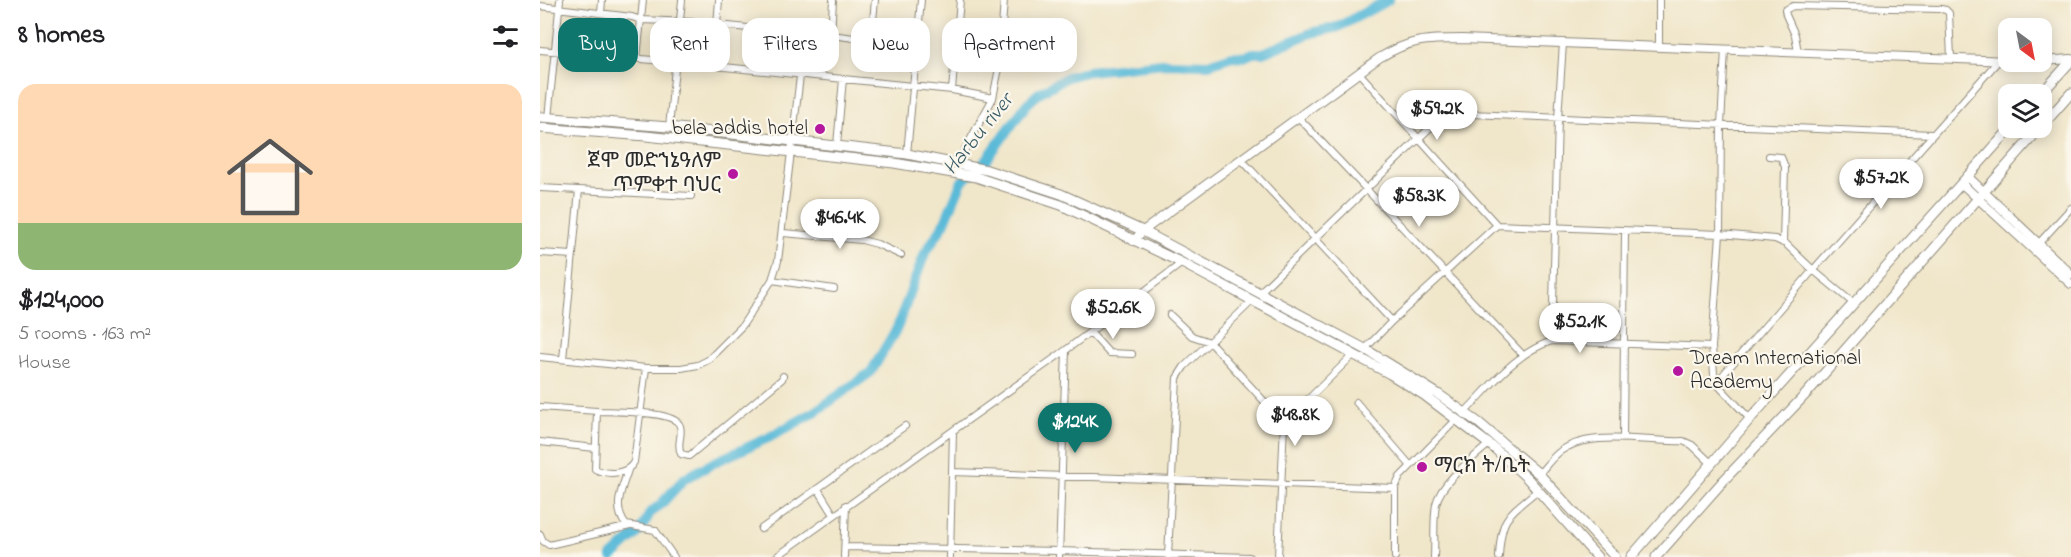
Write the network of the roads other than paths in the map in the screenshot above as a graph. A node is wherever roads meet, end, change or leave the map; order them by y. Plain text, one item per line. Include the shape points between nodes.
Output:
1 (560, 0) edge
2 (602, 0) edge
3 (643, 0) edge
4 (682, 0) edge
5 (719, 0) edge
6 (833, 0) edge
7 (875, 0) edge
8 (921, 0) edge
9 (960, 0) edge
10 (1004, 0) edge
11 (1659, 0) edge
12 (540, 6) edge
13 (560, 8) junction
14 (601, 13) junction
15 (680, 18) edge
16 (718, 18) edge
17 (832, 18) edge
18 (873, 18) edge
19 (919, 18) edge
20 (641, 20) junction
21 (650, 21) edge
22 (1563, 44) junction
23 (1659, 47) junction
24 (638, 48) edge
25 (540, 50) edge
26 (1725, 50) junction
27 (555, 52) junction
28 (558, 52) edge
29 (1798, 52) junction
30 (1951, 58) junction
31 (1998, 60) edge
32 (2071, 60) edge
33 (2052, 62) joint
34 (1998, 66) edge
35 (730, 68) edge
36 (2062, 71) junction
37 (674, 72) edge
38 (800, 72) edge
39 (913, 72) edge
40 (1360, 74) junction
41 (800, 75) junction
42 (843, 79) junction
43 (2050, 84) edge
44 (912, 86) junction
45 (952, 90) junction
46 (2071, 93) edge
47 (993, 98) junction
48 (2052, 115) edge
49 (544, 118) edge
50 (1299, 118) junction
51 (1558, 119) junction
52 (1721, 125) junction
53 (669, 127) junction
54 (540, 128) edge
55 (1932, 135) junction
56 (2002, 138) edge
57 (2031, 138) edge
58 (1419, 139) junction
59 (792, 140) junction
60 (837, 145) junction
61 (790, 152) junction
62 (907, 154) junction
63 (1769, 156) dead end
64 (1241, 159) junction
65 (958, 170) junction
66 (976, 172) junction
67 (1964, 180) junction
68 (540, 188) edge
69 (579, 190) junction
70 (1368, 190) junction
71 (690, 195) dead end
72 (1981, 195) junction
73 (2071, 208) edge
74 (1497, 225) junction
75 (1556, 227) junction
76 (1143, 231) junction
77 (1625, 232) junction
78 (783, 233) junction
79 (1720, 234) junction
80 (1315, 239) junction
81 (1133, 241) junction
82 (1783, 243) junction
83 (2039, 243) junction
84 (540, 253) edge
85 (573, 255) junction
86 (901, 255) dead end
87 (1182, 263) junction
88 (1813, 270) junction
89 (1444, 273) junction
90 (2071, 274) edge
91 (772, 280) junction
92 (2071, 284) edge
93 (834, 289) dead end
94 (1256, 297) junction
95 (1853, 303) junction
96 (1170, 315) dead end
97 (1392, 321) junction
98 (1090, 332) junction
99 (1330, 337) junction
100 (1552, 341) junction
101 (1210, 342) junction
102 (1625, 344) junction
103 (1712, 347) junction
104 (1365, 349) junction
105 (1066, 350) junction
106 (1132, 354) dead end
107 (1353, 355) junction
108 (1523, 355) junction
109 (540, 357) edge
110 (562, 359) junction
111 (646, 368) junction
112 (783, 376) dead end
113 (1716, 383) junction
114 (1356, 402) dead end
115 (540, 407) edge
116 (597, 411) junction
117 (640, 413) junction
118 (1461, 415) junction
119 (1750, 419) junction
120 (1284, 423) junction
121 (905, 426) dead end
122 (953, 431) junction
123 (1623, 438) junction
124 (540, 442) edge
125 (1489, 444) junction
126 (595, 448) junction
127 (1712, 464) junction
128 (1410, 465) junction
129 (628, 470) junction
130 (953, 472) junction
131 (1539, 474) junction
132 (1062, 477) junction
133 (1172, 479) junction
134 (1280, 484) junction
135 (1395, 488) junction
136 (818, 489) junction
137 (1538, 490) junction
138 (846, 506) junction
139 (834, 515) junction
140 (631, 526) junction
141 (761, 529) dead end
142 (540, 534) edge
143 (845, 547) junction
144 (951, 549) junction
145 (1638, 549) junction
146 (1059, 554) edge
147 (1168, 555) edge
148 (1614, 556) edge
149 (674, 557) edge
150 (776, 557) edge
151 (844, 557) edge
152 (950, 557) edge
153 (1249, 557) edge
154 (1278, 557) edge
155 (1395, 557) edge
156 (1434, 557) edge
157 (1499, 557) edge
158 (1597, 557) edge
159 (1630, 557) edge
160 (1656, 557) edge

1 - 13 street
2 - 14 street
3 - 20 street
4 - 15 street
5 - 16 street
6 - 17 street
7 - 18 street
8 - 19 street
9 - 45 street
10 - 47 street
11 - 23 street
12 - 13 street
13 - 14 street
13 - 27 street
14 - 20 street
20 - 21 street
20 - 24 street
22 - 23 street
22 - 40 street via 1422,40 1392,51
22 - 51 street
23 - 26 street
25 - 27 street
26 - 29 street
26 - 52 street
27 - 28 street
27 - 49 street
29 - 30 street
29 - 30 street via 1785,10 1793,6 1941,9 1950,13
30 - 31 street
32 - 33 street
32 - 36 main road
33 - 36 street
34 - 55 street
35 - 41 street
36 - 43 main road
37 - 53 street
38 - 41 street
39 - 44 street
40 - 50 street
40 - 58 street
41 - 42 street
41 - 59 street
42 - 44 street
42 - 60 street
44 - 45 street
44 - 62 street
45 - 47 street
46 - 48 main road
47 - 65 street
49 - 53 main road
50 - 64 street
50 - 70 street
51 - 52 street
51 - 58 street via 1449,113
51 - 75 street
52 - 55 street
52 - 79 street
53 - 59 main road
54 - 61 main road
55 - 88 street
56 - 67 main road
57 - 72 main road
58 - 70 street
58 - 74 street
59 - 60 main road
59 - 61 street
60 - 62 main road
61 - 65 main road
61 - 78 street
62 - 65 main road
63 - 82 street via 1781,157 1785,167
64 - 76 street
64 - 80 street
65 - 66 main road
66 - 76 main road via 987,170 1061,194
66 - 81 main road via 1061,206
67 - 72 street
67 - 95 main road
68 - 69 street
69 - 71 street
69 - 85 street
70 - 80 street
70 - 89 street
72 - 83 street
72 - 92 street
72 - 160 main road
73 - 83 street
74 - 75 street
74 - 89 street
75 - 77 street
75 - 100 street
76 - 81 street
76 - 94 main road
77 - 79 street
77 - 102 street
78 - 86 street via 862,240
78 - 91 street
79 - 82 street
79 - 103 street
80 - 94 street
80 - 97 street
81 - 87 main road
82 - 88 street
83 - 90 street
84 - 85 street
85 - 110 street
87 - 94 main road
87 - 98 street
88 - 95 street
88 - 113 street
89 - 97 street
89 - 108 street
91 - 93 street
91 - 111 street via 742,326 708,360 681,368
94 - 99 main road
94 - 101 street
95 - 119 main road
96 - 101 street via 1192,336
97 - 104 street
98 - 105 street
98 - 106 street via 1109,353
99 - 104 main road
99 - 107 main road
100 - 102 street
100 - 108 street
101 - 120 street
101 - 133 street via 1177,378
102 - 103 street
102 - 123 street
103 - 113 street
104 - 118 main road via 1399,368
105 - 122 street
105 - 132 street
107 - 118 main road
107 - 120 street
108 - 118 street
109 - 110 street
110 - 111 street
111 - 117 street
112 - 117 street via 689,456 681,454 678,447 681,431 674,418
113 - 119 street
114 - 128 street
115 - 116 street
116 - 117 street
116 - 126 street
117 - 129 street via 634,462
118 - 125 main road
118 - 128 street
118 - 131 main road
119 - 127 main road
120 - 134 street
121 - 136 street
122 - 130 street
122 - 138 street
123 - 127 street via 1683,441
123 - 131 street via 1602,438 1565,448
124 - 126 street
125 - 137 main road
125 - 156 street via 1457,472 1438,498
126 - 129 street via 594,465 599,471
127 - 145 main road
128 - 135 street
129 - 140 street via 618,509 622,520
130 - 132 street
130 - 144 street
131 - 148 main road
132 - 133 street
132 - 146 street
133 - 134 street
133 - 147 street
134 - 135 street
134 - 154 street
135 - 155 street
136 - 139 street
136 - 141 street
137 - 157 street via 1504,520
137 - 158 main road
138 - 139 street
138 - 143 street
139 - 150 street
140 - 142 street via 549,545
140 - 149 street via 657,532
143 - 144 street
143 - 151 street
144 - 146 street
144 - 152 street
145 - 148 main road
145 - 159 main road
146 - 147 street
147 - 153 street

